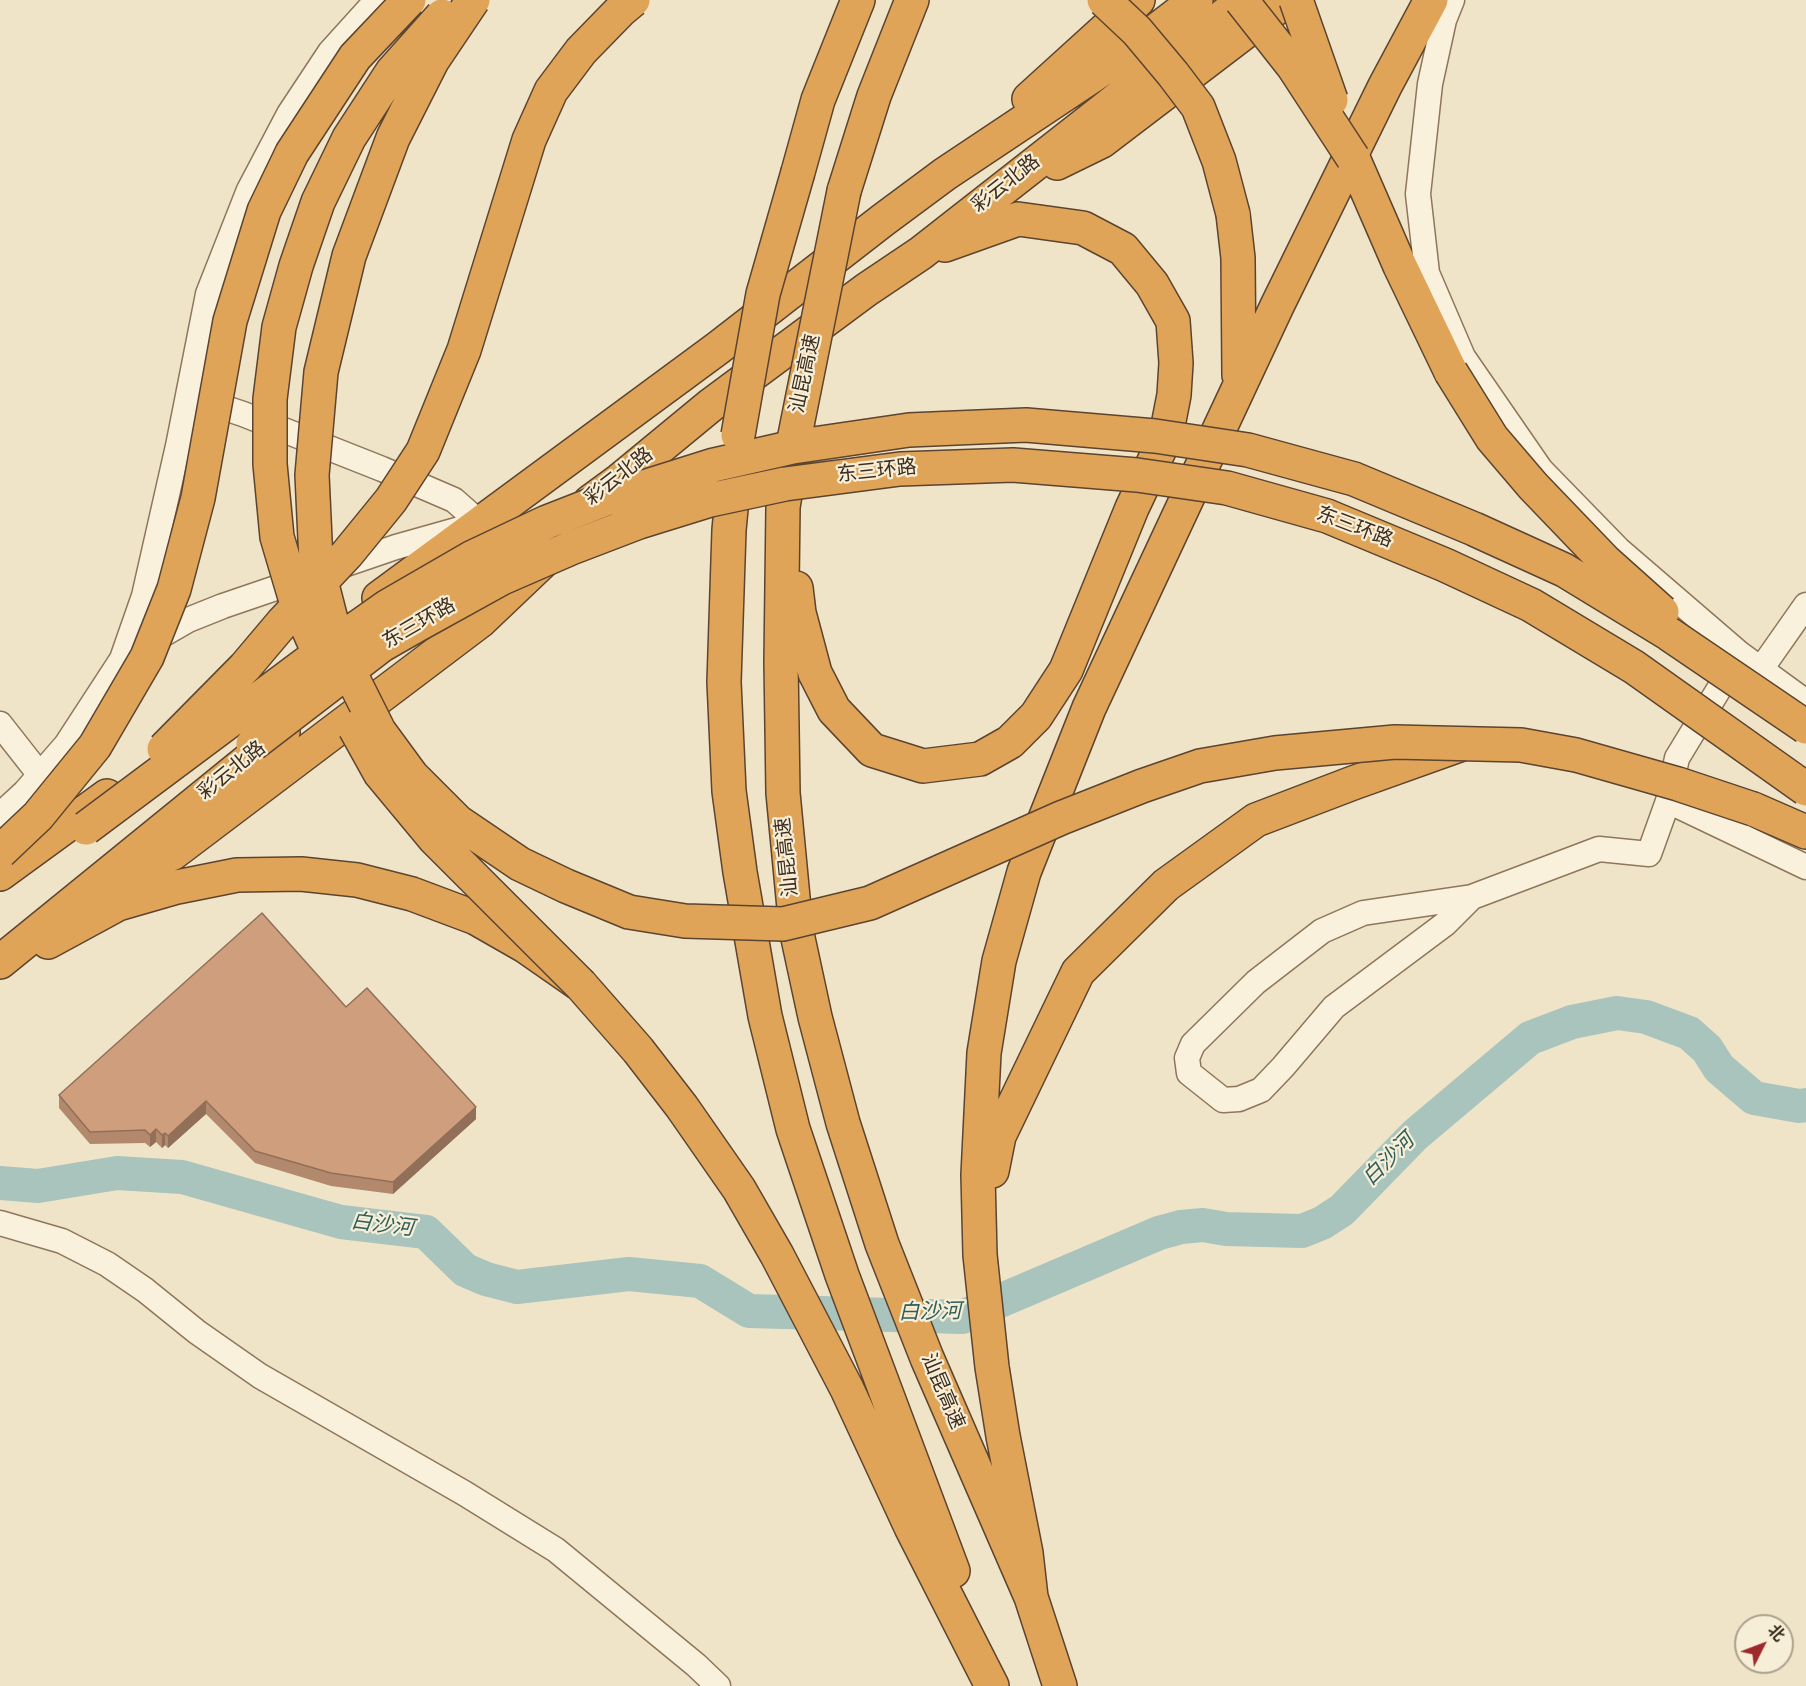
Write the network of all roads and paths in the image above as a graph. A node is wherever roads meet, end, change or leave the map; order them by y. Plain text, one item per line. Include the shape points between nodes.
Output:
1 (378, 0) edge
2 (409, 0) edge
3 (462, 0) edge
4 (473, 0) edge
5 (633, 0) edge
6 (858, 0) edge
7 (912, 0) edge
8 (1104, 0) edge
9 (1138, 0) edge
10 (1196, 0) edge
11 (1243, 0) edge
12 (1287, 0) edge
13 (1296, 0) edge
14 (1452, 0) edge
15 (1426, 8) edge
16 (1353, 158) junction
17 (945, 174) junction
18 (994, 195) junction
19 (921, 253) junction
20 (1238, 386) junction
21 (188, 396) junction
22 (786, 487) junction
23 (480, 523) junction
24 (153, 558) junction
25 (1806, 605) edge
26 (223, 606) junction
27 (1740, 654) junction
28 (122, 659) junction
29 (1759, 681) junction
30 (1806, 702) edge
31 (0, 724) edge
32 (1806, 727) edge
33 (1466, 743) junction
34 (40, 775) junction
35 (1806, 789) edge
36 (1668, 801) junction
37 (0, 815) edge
38 (87, 828) junction
39 (1806, 832) edge
40 (0, 852) edge
41 (1806, 867) edge
42 (0, 874) edge
43 (0, 893) edge
44 (1472, 897) junction
45 (0, 937) edge
46 (0, 962) edge
47 (0, 970) edge
48 (581, 986) junction
49 (0, 1223) edge
50 (979, 1238) junction
51 (1031, 1597) junction
52 (694, 1676) edge
53 (718, 1686) edge
54 (994, 1686) edge
55 (1060, 1686) edge

1 - 21 street via 330,52 289,114 249,190 208,294
2 - 40 highway, bridge via 356,57 292,153 264,211 230,321 198,498 174,589 147,657 95,747 38,816
3 - 48 highway, bridge via 435,22 392,72 349,138 318,202 279,327 270,399 270,464 277,537 314,646 380,773 434,838
4 - 33 highway, bridge via 432,61 393,138 349,256 321,372 312,476 316,561 339,651 379,730 412,776 458,822 520,864 629,912 685,921 783,924 870,903 1061,818 1200,766 1275,753 1395,742
5 - 38 highway, bridge via 581,51 551,91 529,140 464,350 423,451 391,500 245,667
6 - 54 highway, bridge via 818,100 763,294 738,435 729,530 724,682 729,791 765,1016 793,1129 831,1245
7 - 22 highway, 汕昆高速, bridge via 874,96 844,191
8 - 20 highway, bridge via 1137,31 1198,107 1220,162 1233,214 1238,258
9 - 17 highway
10 - 17 highway, 彩云北路 via 1128,52
11 - 16 highway, bridge via 1293,66
11 - 18 highway, 彩云北路
12 - 18 highway via 1102,141
13 - 16 highway, bridge
14 - 27 street via 1430,84 1418,194 1427,273 1462,357 1540,470 1618,549
15 - 20 highway
16 - 29 highway, bridge via 1451,372 1492,438 1605,561
17 - 23 highway, 彩云北路
18 - 19 highway, 彩云北路
19 - 22 highway via 1018,219 1083,228 1123,249 1152,284 1173,321 1176,363 1166,436 1066,670 1036,716 1010,742 980,759 923,766 872,750 834,710 815,672 799,613
19 - 46 highway, 彩云北路 via 711,405 620,480 417,626
20 - 50 highway via 1089,708 1024,872 999,962 984,1053
21 - 23 street via 392,473 454,500
21 - 24 street
22 - 51 highway, 汕昆高速 via 782,781 796,929 815,1017 843,1123 882,1244 945,1401
23 - 26 street
23 - 42 highway, 彩云北路
24 - 26 street via 163,583 179,597
24 - 28 street
25 - 29 street
26 - 28 street via 188,620
27 - 29 street
27 - 36 street via 1677,758
28 - 34 street via 66,745
29 - 30 street
29 - 32 highway, 东三环路, bridge
29 - 38 highway, 东三环路, bridge via 1669,634 1564,570 1354,478 1248,450 1155,436 1026,425 909,430 793,447 714,465 606,499 471,558 379,612
31 - 34 street
33 - 39 highway, bridge via 1521,745 1576,754 1689,787
33 - 50 highway via 1256,820 1166,885 1078,972 999,1136
34 - 37 street
35 - 45 highway, 东三环路, bridge via 1634,667 1532,605 1327,516 1227,488 1137,475 1013,465 900,469 785,484 710,500 571,548 501,578 382,645
36 - 41 street
36 - 44 street via 1649,854 1599,849
38 - 43 highway
44 - 44 street via 1363,913 1322,931 1256,982 1193,1044 1187,1058 1189,1073 1223,1100 1239,1100 1261,1090 1334,1007 1445,924
47 - 48 highway, bridge via 118,904 237,875 301,874 357,880 411,894 476,918 525,946
48 - 54 highway via 638,1050 739,1189 847,1389 911,1527
49 - 52 street via 62,1241 107,1264 260,1376 556,1550
50 - 51 highway via 991,1355
51 - 55 highway, 汕昆高速
52 - 53 street

